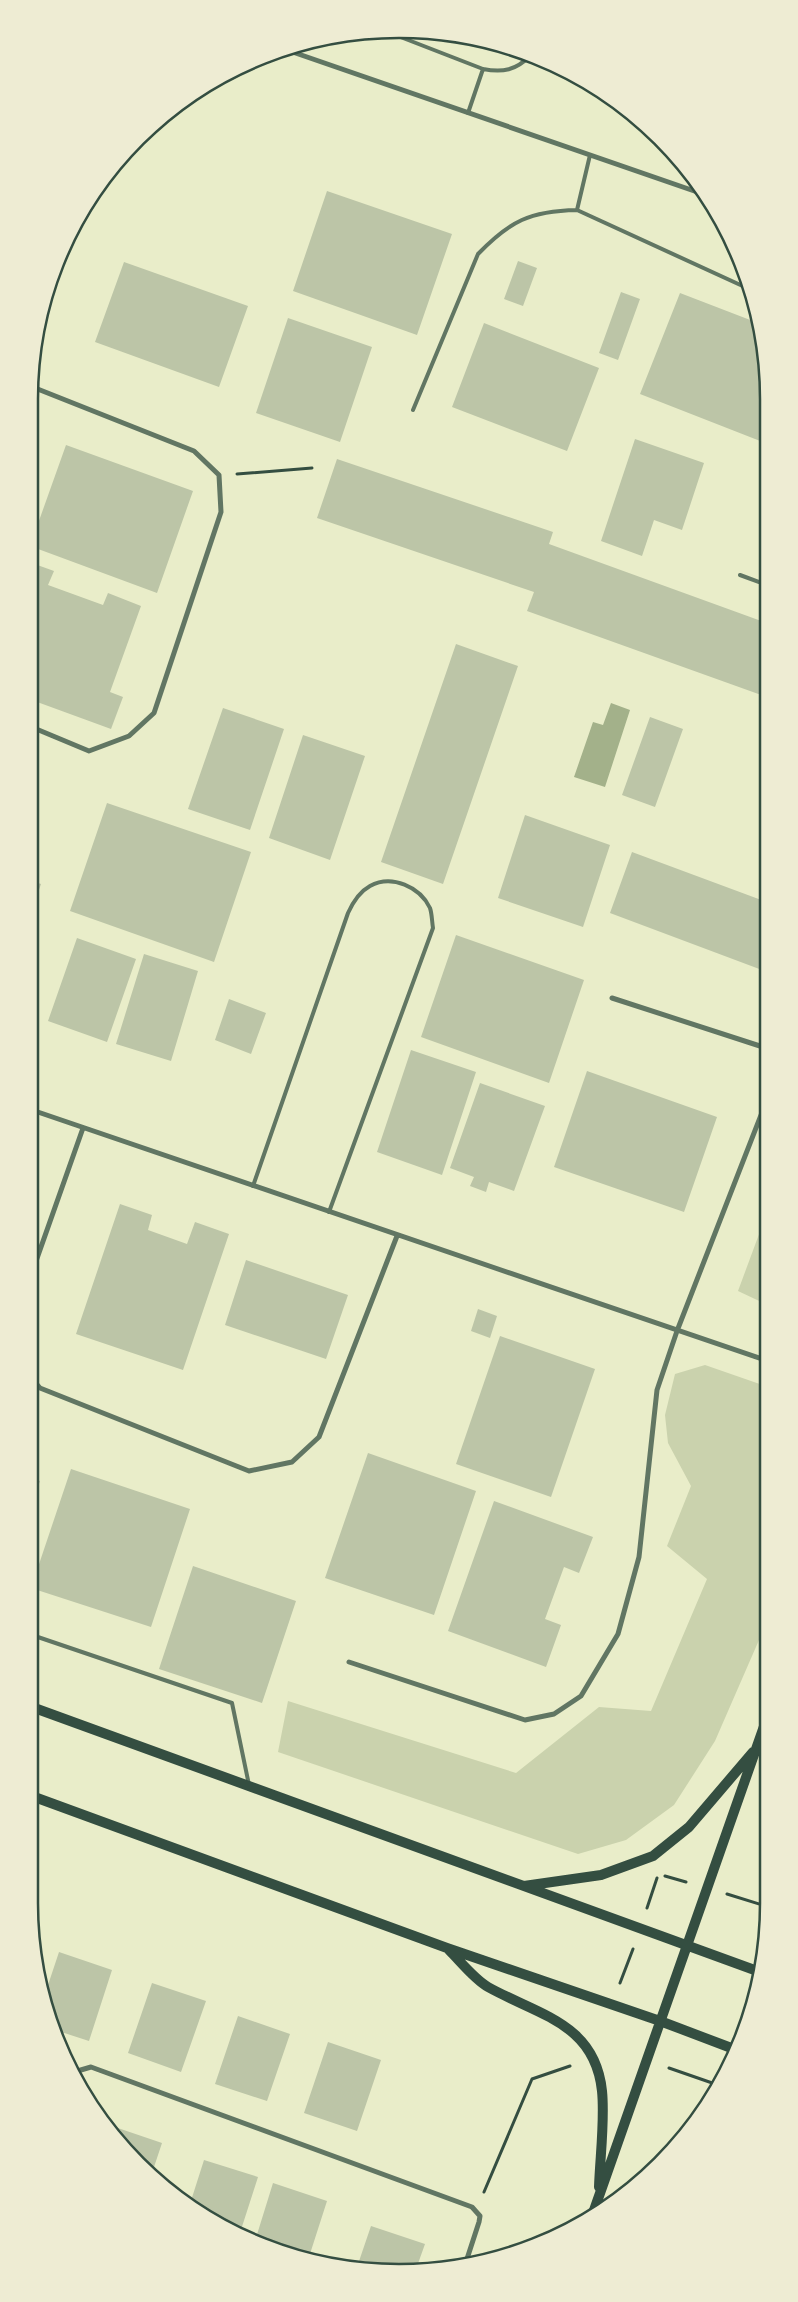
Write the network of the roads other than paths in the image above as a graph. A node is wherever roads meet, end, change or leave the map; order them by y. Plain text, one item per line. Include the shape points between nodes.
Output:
1 (403, 38) edge
2 (295, 53) edge
3 (525, 61) edge
4 (484, 69) junction
5 (468, 113) junction
6 (590, 155) junction
7 (695, 191) edge
8 (577, 210) junction
9 (742, 286) edge
10 (38, 389) edge
11 (413, 410) dead end
12 (740, 575) dead end
13 (760, 583) edge
14 (38, 730) edge
15 (612, 998) dead end
16 (760, 1046) edge
17 (38, 1112) edge
18 (760, 1118) edge
19 (83, 1128) junction
20 (253, 1186) junction
21 (329, 1212) junction
22 (398, 1236) junction
23 (38, 1256) edge
24 (677, 1331) junction
25 (760, 1358) edge
26 (38, 1386) edge
27 (38, 1637) edge
28 (349, 1662) dead end
29 (38, 1709) edge
30 (760, 1739) edge
31 (757, 1748) junction
32 (249, 1787) junction
33 (38, 1798) edge
34 (522, 1886) junction
35 (687, 1945) junction
36 (447, 1948) junction
37 (755, 1970) edge
38 (660, 2021) junction
39 (730, 2048) edge
40 (79, 2071) edge
41 (598, 2198) junction
42 (595, 2207) edge
43 (468, 2258) edge

1 - 4 lane
2 - 5 street
3 - 4 lane via 508,70
4 - 5 lane
5 - 6 street
6 - 7 street
6 - 8 lane
8 - 9 lane
8 - 11 lane via 551,211 523,218 496,236 478,254
10 - 14 street via 194,451 219,475 221,512 154,713 129,736 89,751
12 - 13 lane
15 - 16 street
17 - 19 street
18 - 24 street
19 - 20 street
19 - 23 street
20 - 21 street
20 - 21 lane via 356,897 370,886 388,881 406,884 421,894 431,910 433,928
21 - 22 street
22 - 24 street
22 - 26 street via 319,1437 292,1462 249,1471
24 - 25 street
24 - 28 street via 657,1390 639,1557 618,1634 581,1696 554,1714 525,1720
27 - 32 lane via 232,1703
29 - 32 main road
30 - 31 main road
31 - 34 main road via 689,1827 653,1856 600,1875
31 - 35 main road
32 - 34 main road
33 - 36 main road
34 - 35 main road
35 - 37 main road
35 - 38 main road
36 - 38 main road
36 - 41 main road via 486,1986 551,2017 583,2042 593,2059 602,2093
38 - 39 main road
38 - 41 main road
40 - 43 street via 91,2067 467,2205 480,2216
41 - 42 main road

